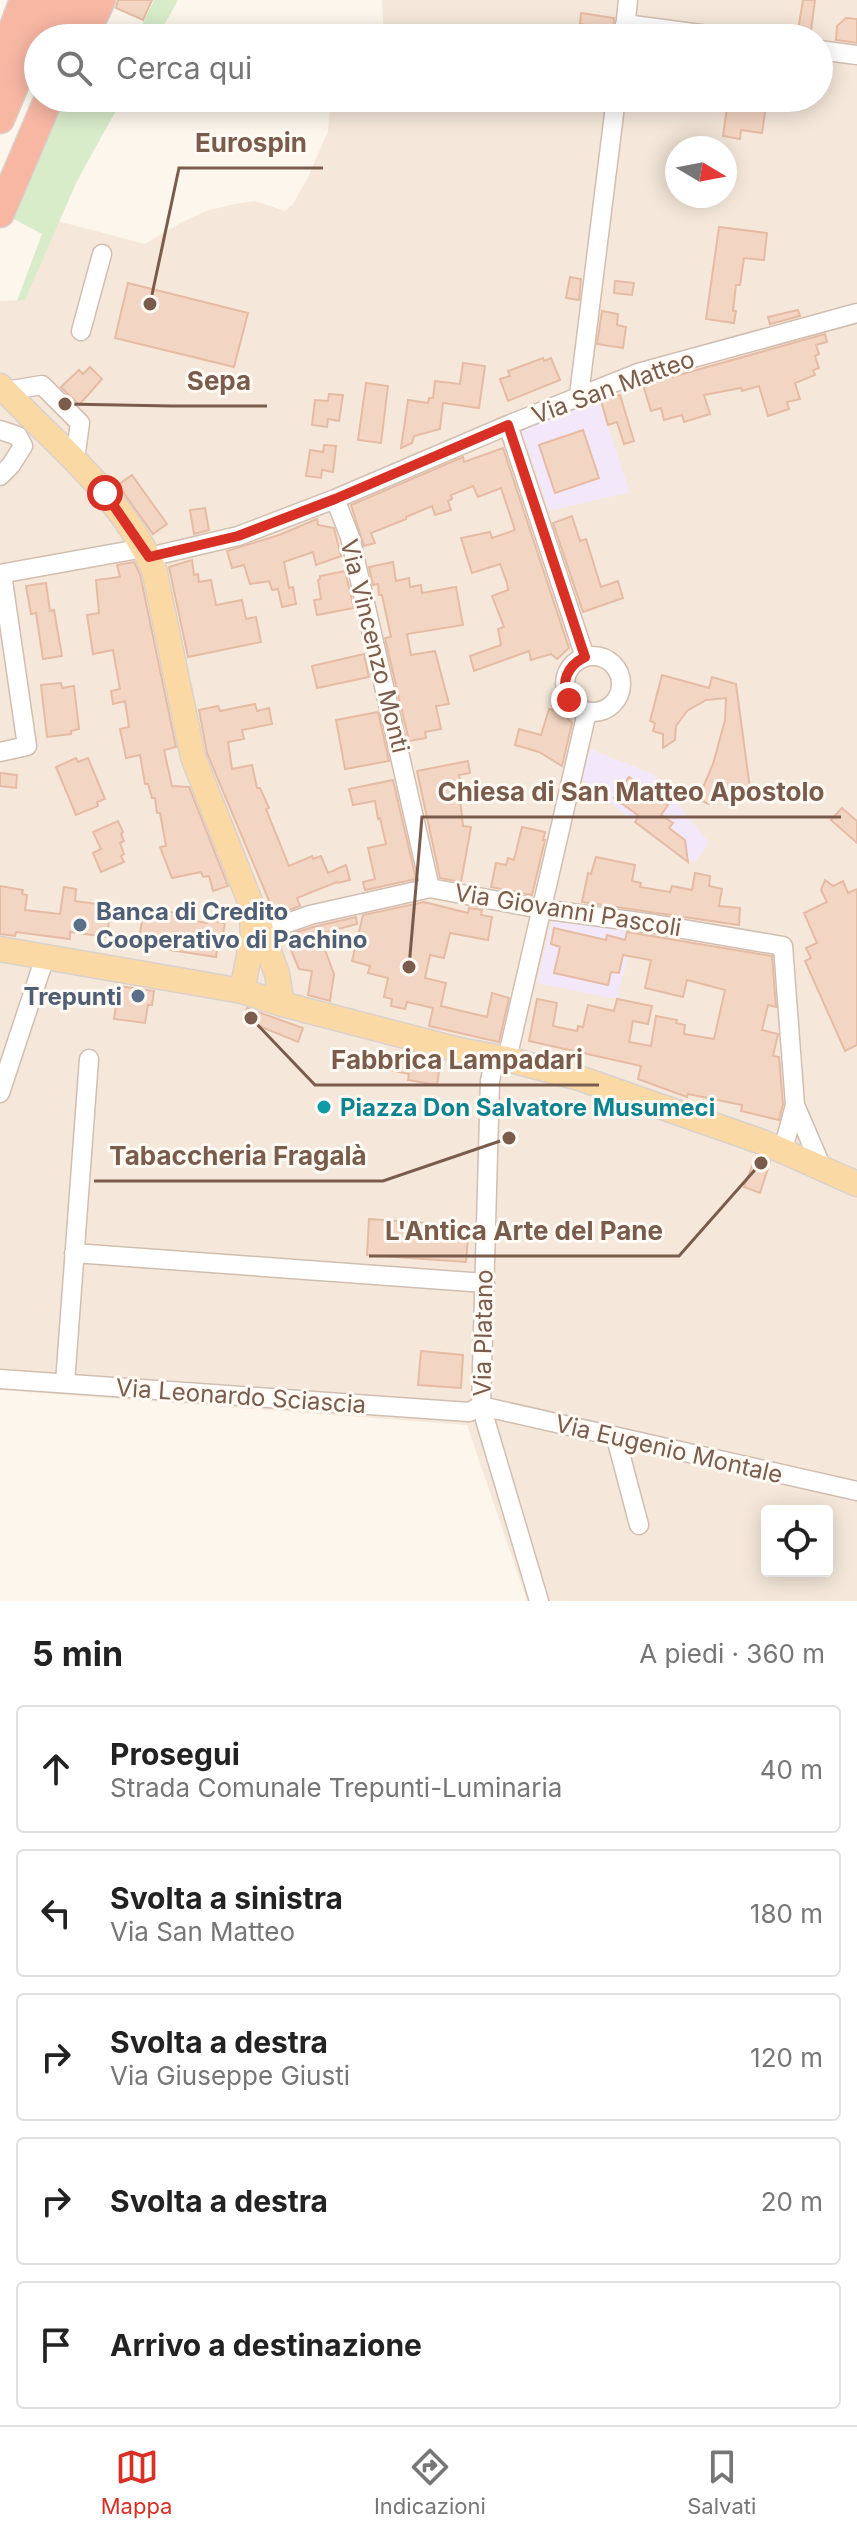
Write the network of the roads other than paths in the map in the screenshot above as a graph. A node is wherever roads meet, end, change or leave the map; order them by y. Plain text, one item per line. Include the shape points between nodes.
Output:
1 (11, 0) edge
2 (24, 0) edge
3 (38, 0) edge
4 (50, 0) edge
5 (64, 0) edge
6 (75, 0) edge
7 (91, 0) edge
8 (101, 0) edge
9 (111, 0) edge
10 (628, 0) edge
11 (27, 24) edge
12 (40, 24) edge
13 (52, 24) edge
14 (65, 24) edge
15 (84, 24) edge
16 (88, 24) edge
17 (93, 24) edge
18 (625, 24) edge
19 (24, 32) edge
20 (0, 36) edge
21 (833, 52) edge
22 (857, 55) edge
23 (24, 60) edge
24 (24, 74) edge
25 (24, 86) edge
26 (5, 103) edge
27 (43, 112) edge
28 (614, 112) edge
29 (0, 143) edge
30 (4, 204) edge
31 (0, 234) edge
32 (102, 254) dead end
33 (857, 313) edge
34 (81, 331) dead end
35 (3, 394) edge
36 (579, 395) junction
37 (508, 425) junction
38 (0, 430) edge
39 (75, 459) junction
40 (0, 476) edge
41 (335, 499) junction
42 (146, 552) junction
43 (1, 574) edge
44 (585, 657) junction
45 (587, 712) junction
46 (0, 752) edge
47 (430, 888) junction
48 (252, 909) junction
49 (541, 909) junction
50 (262, 932) junction
51 (0, 949) edge
52 (45, 957) junction
53 (242, 991) junction
54 (282, 1004) junction
55 (501, 1058) junction
56 (89, 1059) dead end
57 (0, 1093) edge
58 (795, 1105) junction
59 (783, 1150) junction
60 (822, 1168) junction
61 (857, 1184) edge
62 (74, 1253) junction
63 (485, 1283) junction
64 (0, 1379) edge
65 (65, 1383) junction
66 (481, 1406) junction
67 (616, 1438) junction
68 (857, 1491) edge
69 (639, 1525) dead end
70 (539, 1601) edge

1 - 20 highway
2 - 26 highway via 7,46
3 - 11 highway
4 - 12 highway
5 - 13 highway
6 - 14 highway
7 - 15 highway
8 - 16 highway
9 - 17 highway
10 - 18 street
19 - 26 highway
21 - 22 street
23 - 26 highway
24 - 26 highway
25 - 26 highway
26 - 29 highway
27 - 30 highway
28 - 36 street
30 - 31 highway
32 - 34 street
33 - 36 street, Via San Matteo via 638,373
35 - 39 main road
35 - 39 street via 42,385 80,423
36 - 37 street, Via San Matteo
37 - 41 street, Via San Matteo
37 - 44 street
38 - 40 street via 18,436 23,446
39 - 42 main road
41 - 42 street, Via San Matteo via 238,536
41 - 47 street, Via Vincenzo Monti via 350,537
42 - 43 street, Via San Matteo
42 - 48 main road via 193,757
43 - 46 street via 27,746
44 - 45 street via 568,671 565,686 569,700
44 - 45 street via 612,664 621,683 618,698 608,708
45 - 49 street, Via Platano
47 - 49 street, Via Giovanni Pascoli
47 - 50 street, Via Giovanni Pascoli via 310,915
48 - 50 main road
48 - 53 main road via 253,935
49 - 55 street, Via Platano
49 - 58 street, Via Giovanni Pascoli via 783,946
50 - 54 main road
51 - 52 main road
52 - 53 main road
52 - 57 street
53 - 54 main road
54 - 55 main road
55 - 59 main road via 635,1096
55 - 63 street, Via Platano via 490,1081
56 - 62 street
58 - 59 street
58 - 60 street
59 - 60 main road
60 - 61 main road
62 - 63 street
62 - 65 street
63 - 66 street, Via Platano
64 - 65 street, Via Leonardo Sciascia
65 - 66 street, Via Leonardo Sciascia via 469,1412
66 - 67 street, Via Eugenio Montale
66 - 70 street, Via Platano
67 - 68 street, Via Eugenio Montale
67 - 69 street

